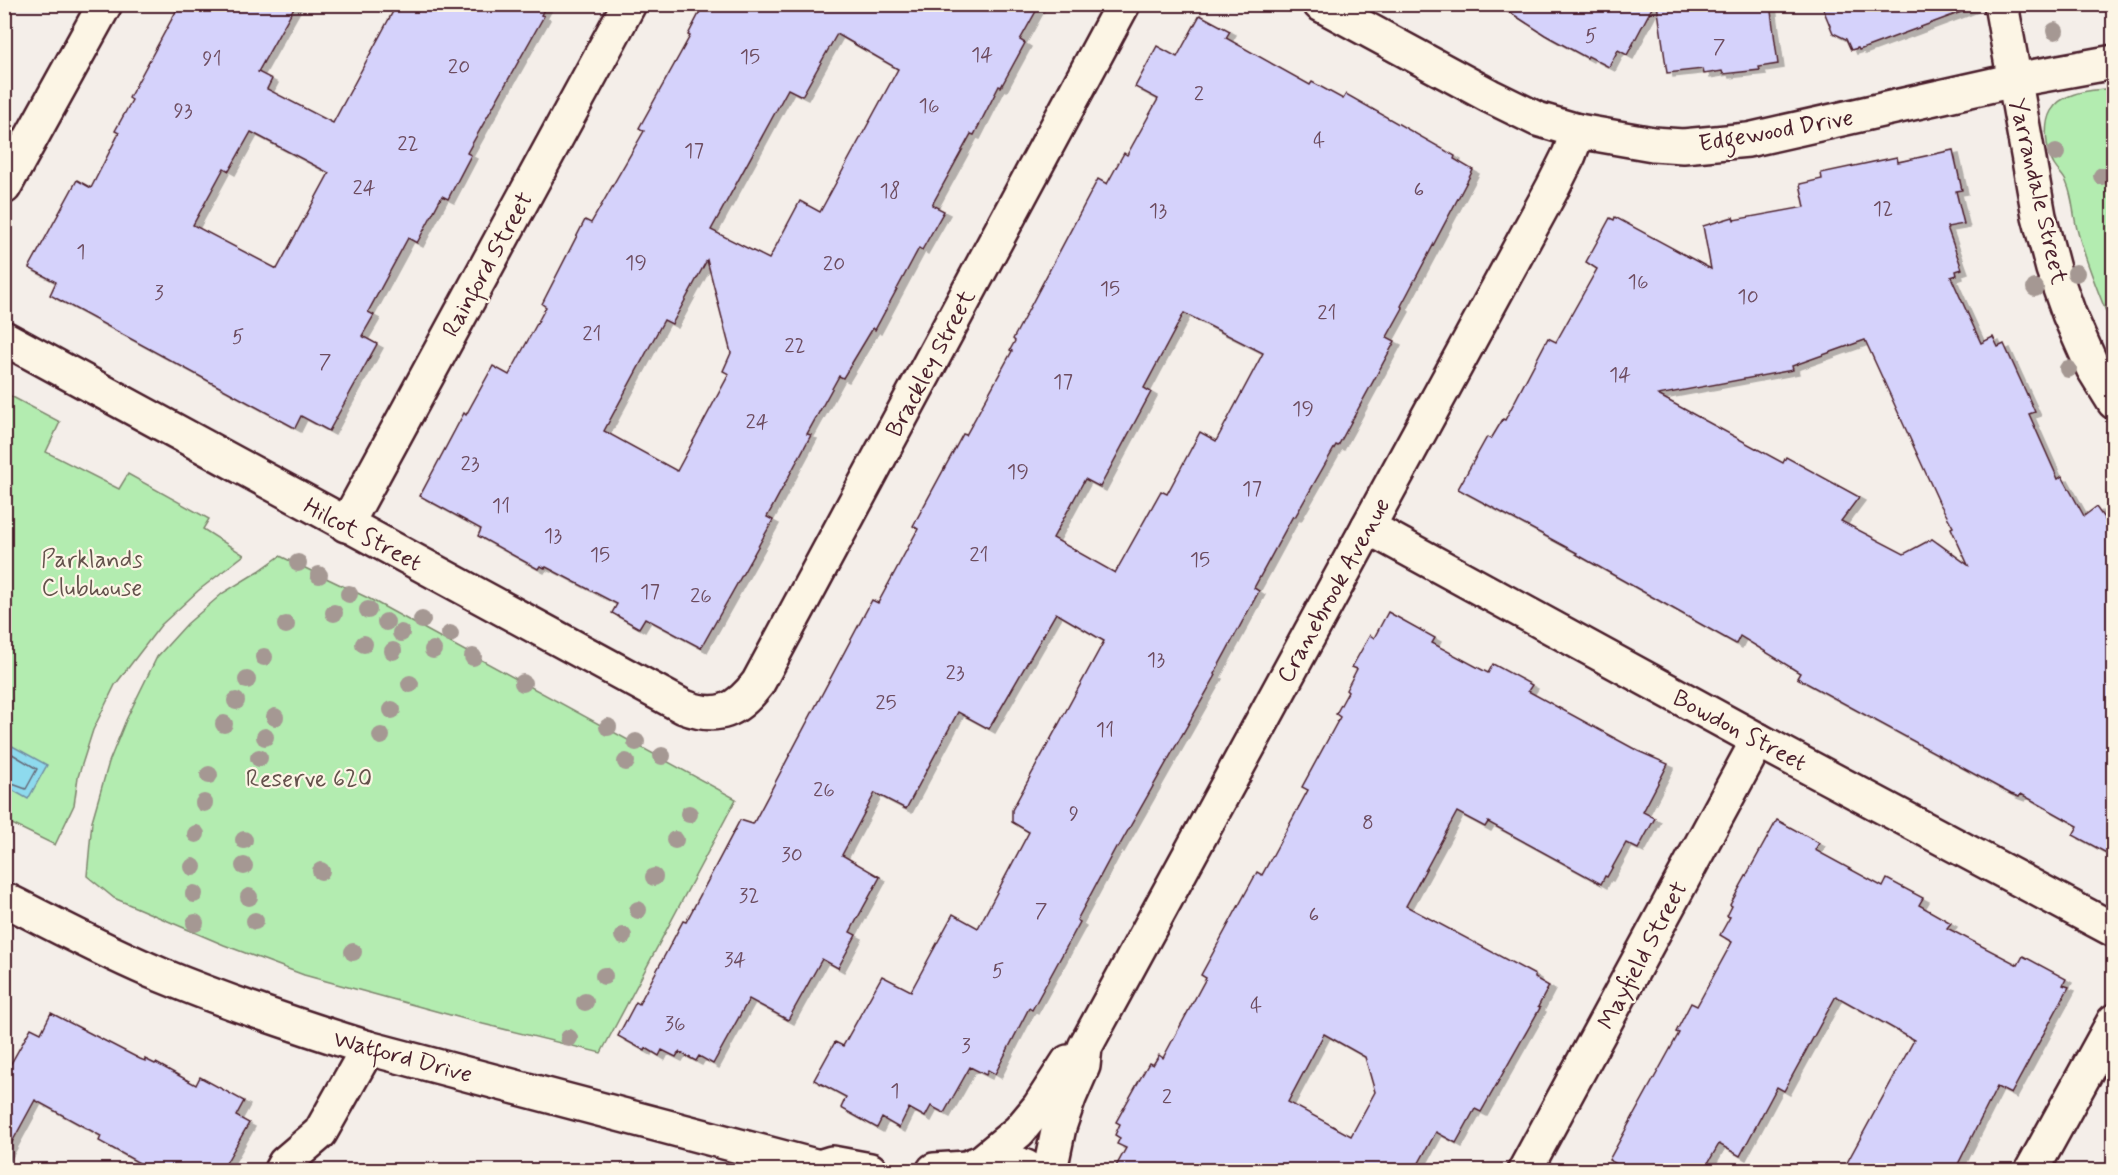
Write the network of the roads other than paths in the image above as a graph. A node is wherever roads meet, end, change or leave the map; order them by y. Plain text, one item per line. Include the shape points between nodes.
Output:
1 (105, 4) edge
2 (629, 4) edge
3 (1123, 4) edge
4 (1320, 4) edge
5 (2001, 4) edge
6 (2114, 62) edge
7 (2014, 80) junction
8 (1578, 131) junction
9 (4, 188) edge
10 (4, 338) edge
11 (2114, 402) edge
12 (346, 525) junction
13 (1368, 527) junction
14 (726, 711) joint
15 (1758, 740) junction
16 (4, 899) edge
17 (2114, 930) edge
18 (2114, 1021) edge
19 (1085, 1047) junction
20 (368, 1048) junction
21 (320, 1133) junction
22 (972, 1166) edge
23 (820, 1169) edge
24 (281, 1170) edge
25 (315, 1170) edge
26 (870, 1170) edge
27 (934, 1170) edge
28 (1031, 1170) edge
29 (1050, 1170) edge
30 (1525, 1170) edge
31 (2032, 1170) edge

1 - 9 street
2 - 12 street, Rainford Street
3 - 14 street, Brackley Street via 758,683 739,705
4 - 8 street, Edgewood Drive via 1513,107
5 - 7 street, Yarrandale Street
6 - 7 street, Edgewood Drive
7 - 8 street, Edgewood Drive via 1714,145 1653,144
7 - 11 street, Yarrandale Street via 2039,216 2053,269 2093,368
8 - 13 street, Cranebrook Avenue via 1553,187
10 - 12 street, Hilcot Street
12 - 14 street, Hilcot Street via 684,707 714,714
13 - 15 street, Bowdon Street
13 - 19 street, Cranebrook Avenue
15 - 17 street, Bowdon Street
15 - 30 street, Mayfield Street
16 - 20 street, Watford Drive via 160,975 258,1013
18 - 31 street
19 - 22 street, Cranebrook Avenue via 1070,1058 1019,1131
19 - 29 street, Cranebrook Avenue via 1083,1066 1059,1127
20 - 21 street
20 - 23 street, Watford Drive
21 - 24 street
21 - 25 street
22 - 27 street
22 - 28 street via 1002,1160
23 - 26 street, Watford Drive via 832,1163

